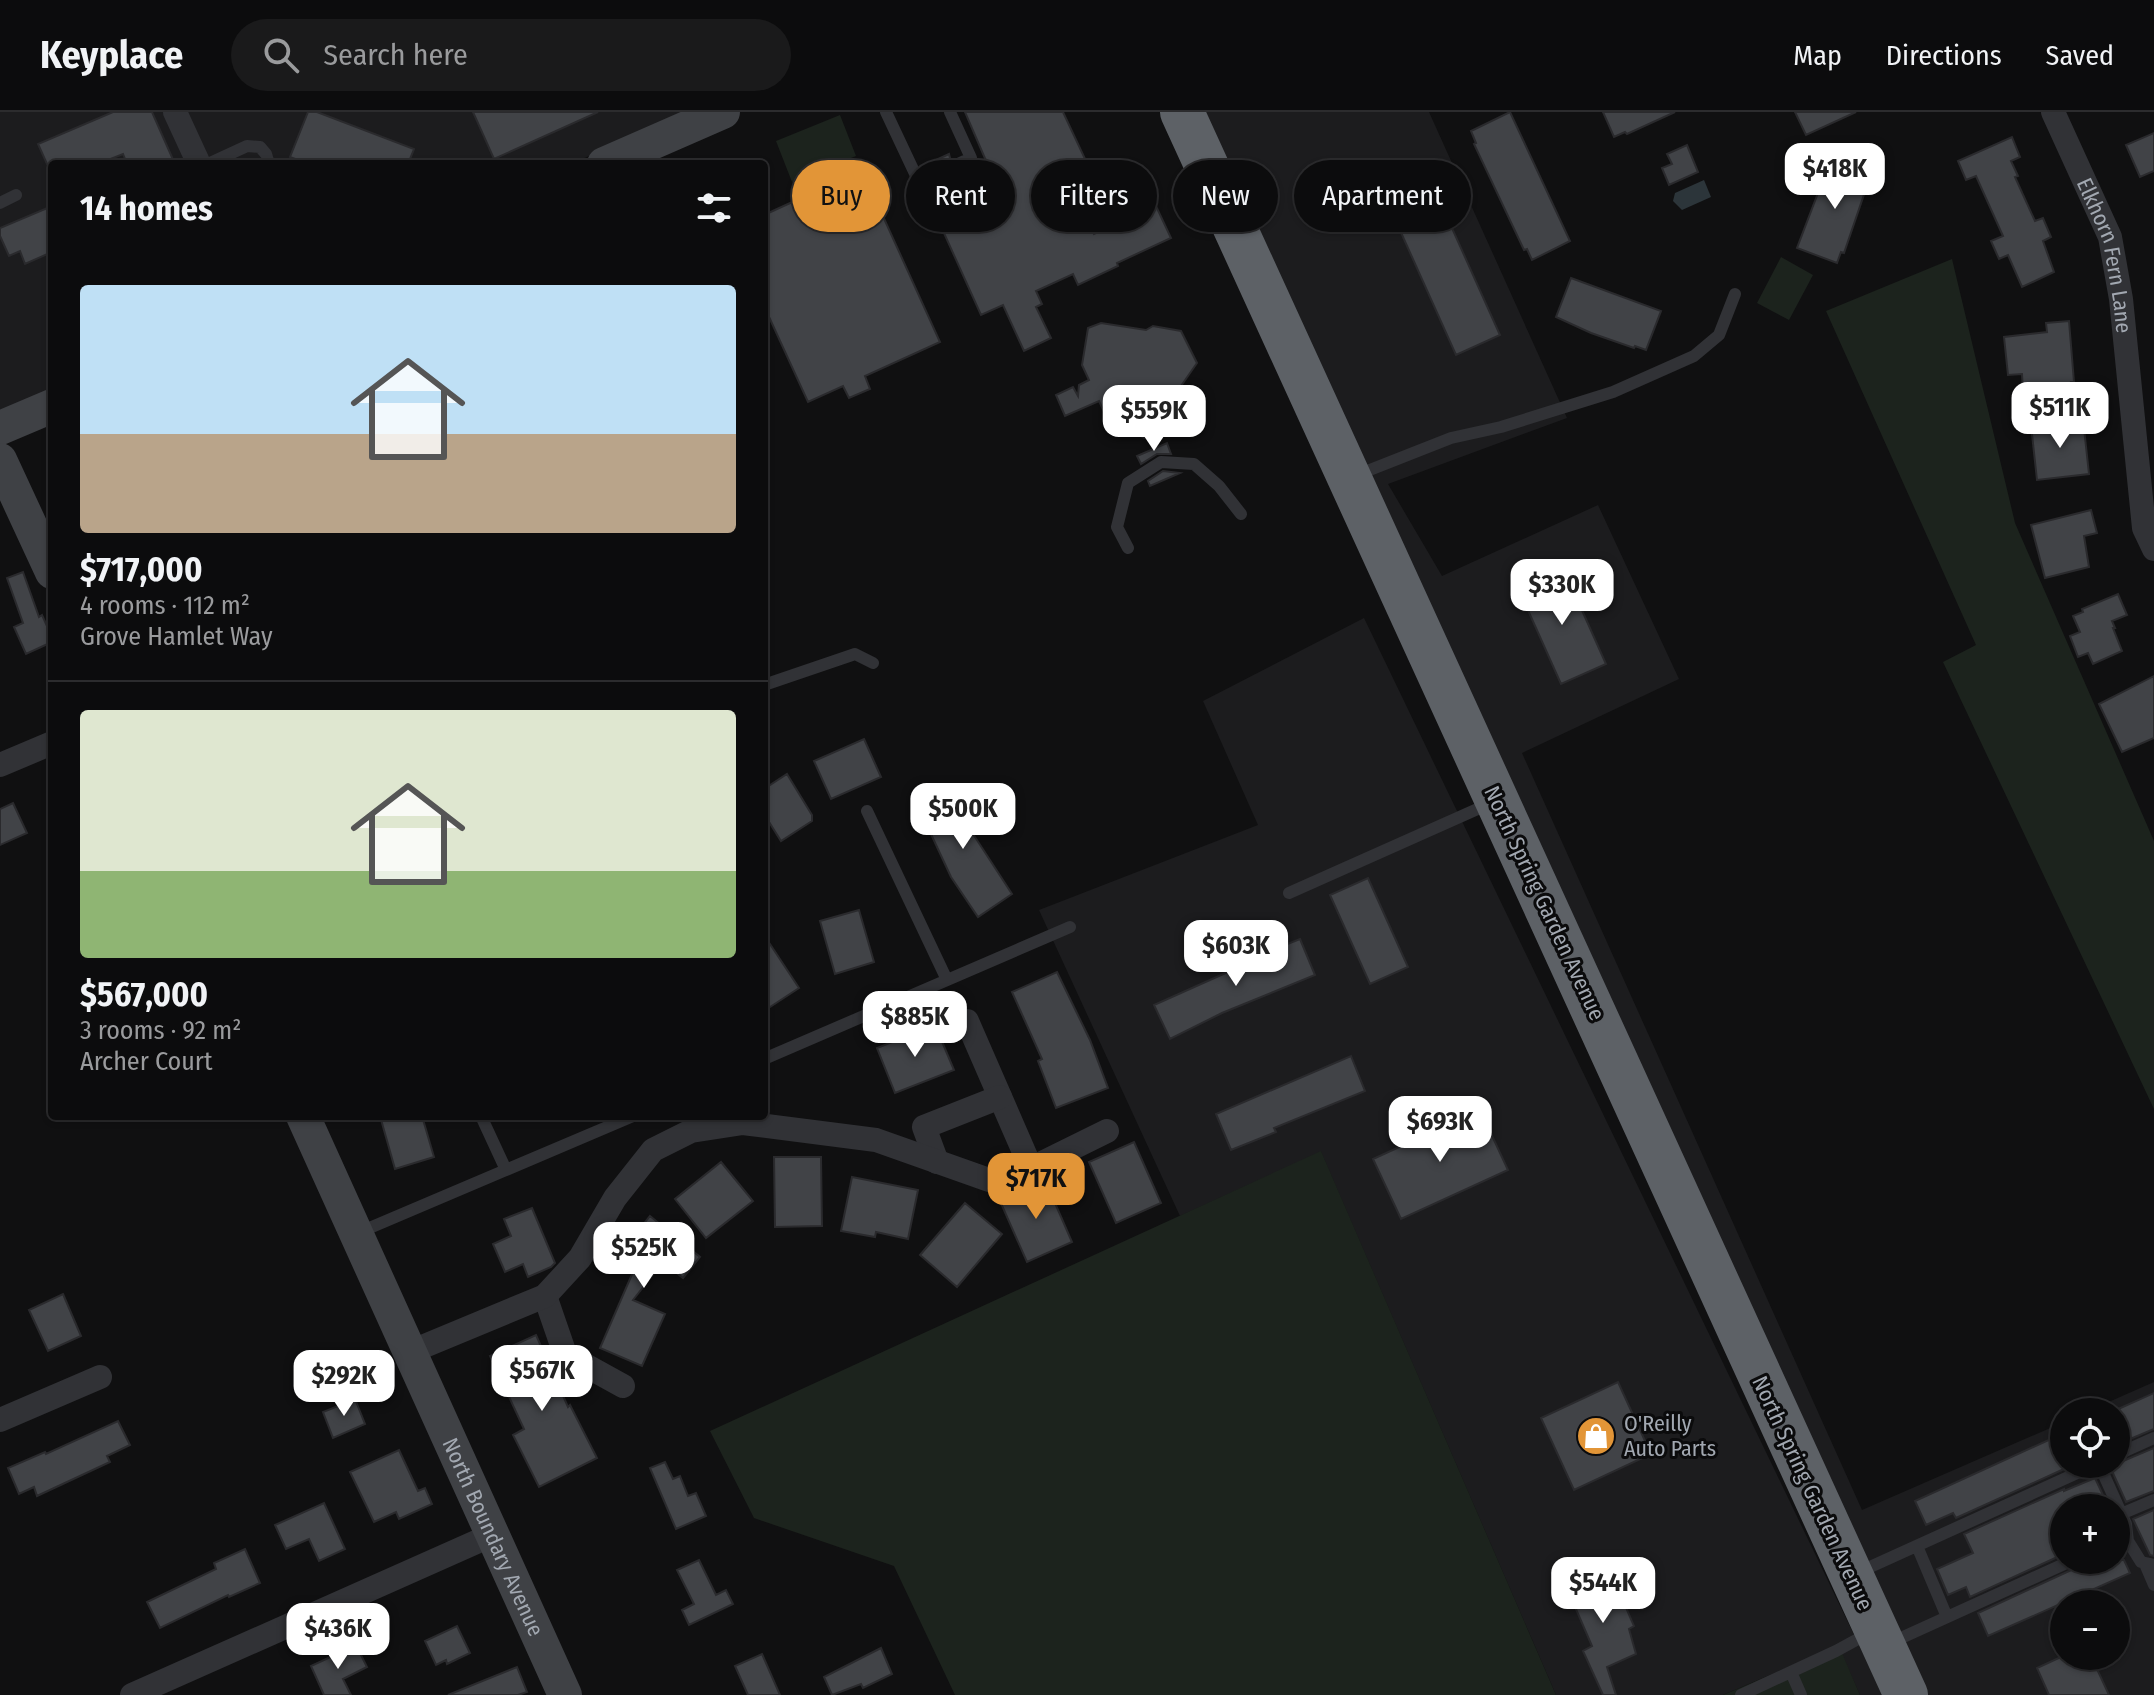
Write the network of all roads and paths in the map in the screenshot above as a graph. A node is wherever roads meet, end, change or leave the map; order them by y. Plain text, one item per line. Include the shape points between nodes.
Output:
1 (175, 112) edge
2 (723, 112) edge
3 (886, 112) edge
4 (950, 112) edge
5 (1182, 112) edge
6 (2053, 112) edge
7 (197, 160) edge
8 (217, 160) edge
9 (268, 160) edge
10 (613, 160) edge
11 (909, 160) edge
12 (967, 160) edge
13 (16, 195) dead end
14 (0, 203) edge
15 (1735, 294) dead end
16 (48, 408) edge
17 (0, 428) edge
18 (0, 460) edge
19 (1350, 478) junction
20 (1241, 514) dead end
21 (2151, 533) edge
22 (1128, 548) dead end
23 (48, 563) edge
24 (873, 663) dead end
25 (768, 684) edge
26 (48, 745) edge
27 (0, 765) edge
28 (1498, 800) junction
29 (867, 811) dead end
30 (1289, 893) dead end
31 (1070, 927) dead end
32 (947, 980) junction
33 (967, 1021) dead end
34 (768, 1057) edge
35 (1000, 1097) junction
36 (305, 1120) edge
37 (483, 1120) edge
38 (624, 1120) edge
39 (1107, 1131) dead end
40 (937, 1162) junction
41 (1031, 1168) junction
42 (506, 1170) junction
43 (357, 1234) junction
44 (545, 1296) junction
45 (410, 1352) junction
46 (100, 1377) dead end
47 (623, 1386) dead end
48 (0, 1420) edge
49 (2154, 1438) edge
50 (2130, 1449) edge
51 (2067, 1478) edge
52 (2154, 1500) edge
53 (2130, 1510) edge
54 (492, 1535) junction
55 (1917, 1546) junction
56 (2130, 1548) edge
57 (2149, 1564) edge
58 (2050, 1570) edge
59 (1851, 1576) junction
60 (2154, 1585) edge
61 (1947, 1617) junction
62 (1880, 1637) junction
63 (1791, 1672) junction
64 (1747, 1694) edge
65 (132, 1695) edge
66 (565, 1695) edge
67 (1801, 1695) edge
68 (1906, 1695) edge

1 - 7 street
2 - 10 street
3 - 11 lane
4 - 12 lane via 971,158
5 - 19 highway, North Spring Garden Avenue
6 - 21 street, Elkhorn Fern Lane via 2110,237
8 - 9 lane via 247,146 260,147
13 - 14 lane
15 - 19 lane via 1719,335 1694,356 1613,392 1451,438
16 - 17 street
18 - 23 street
19 - 28 highway, North Spring Garden Avenue
20 - 22 lane via 1194,464 1161,462 1128,483 1117,527
24 - 25 lane via 855,654
26 - 27 street
28 - 30 lane
28 - 59 highway, North Spring Garden Avenue
29 - 32 lane
31 - 32 lane
32 - 34 lane
33 - 35 street
35 - 40 street via 924,1127
35 - 41 street
36 - 43 street, North Boundary Avenue
37 - 42 lane
38 - 42 lane
39 - 41 street
40 - 41 street via 989,1180
40 - 44 street via 876,1140 743,1123 691,1131 653,1150 615,1198 580,1258
42 - 43 lane
43 - 45 street, North Boundary Avenue
44 - 45 street
44 - 47 street via 565,1354
45 - 54 street, North Boundary Avenue
46 - 48 street
49 - 50 lane
51 - 55 lane
52 - 53 lane
54 - 65 street
54 - 66 street, North Boundary Avenue
55 - 59 lane
55 - 61 lane
56 - 57 lane
57 - 60 lane
58 - 61 lane
59 - 62 highway, North Spring Garden Avenue
61 - 62 lane
62 - 63 lane
62 - 68 highway, North Spring Garden Avenue
63 - 64 lane
63 - 67 lane

